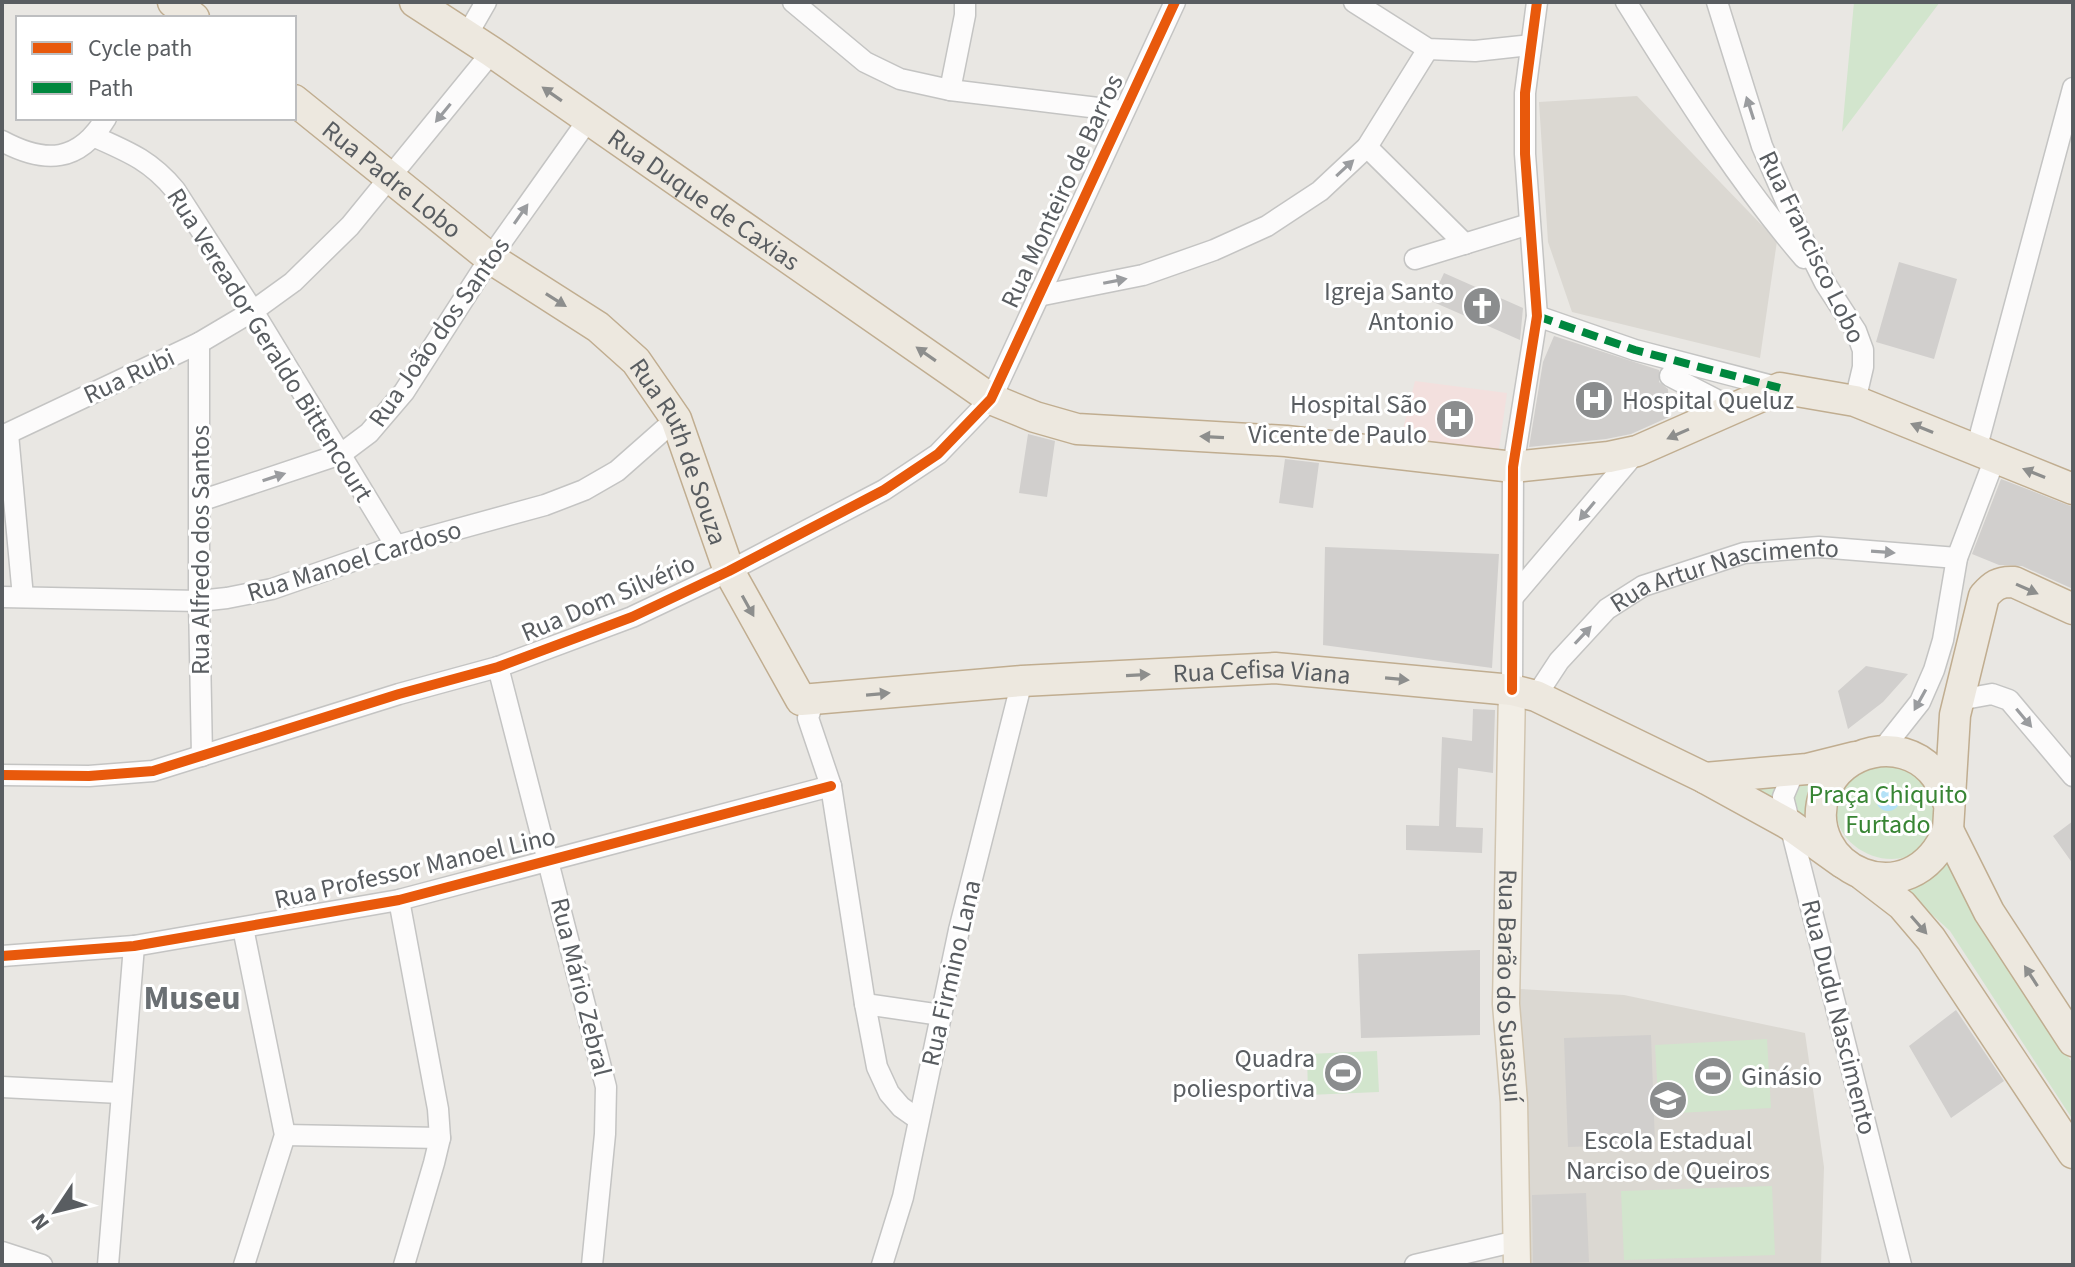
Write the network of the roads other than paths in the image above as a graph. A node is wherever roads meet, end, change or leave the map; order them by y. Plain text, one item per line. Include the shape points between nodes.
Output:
1 (175, 2) edge
2 (415, 2) edge
3 (486, 2) edge
4 (793, 2) edge
5 (965, 2) edge
6 (1175, 2) edge
7 (1354, 2) edge
8 (1537, 2) edge
9 (1626, 2) edge
10 (1717, 2) edge
11 (192, 16) edge
12 (467, 35) junction
13 (1531, 45) junction
14 (1428, 49) junction
15 (492, 52) junction
16 (2073, 88) edge
17 (950, 90) junction
18 (296, 102) edge
19 (1123, 111) junction
20 (105, 120) edge
21 (588, 120) junction
22 (95, 137) junction
23 (2, 141) edge
24 (1367, 147) junction
25 (390, 179) junction
26 (1529, 224) junction
27 (1465, 244) junction
28 (490, 258) junction
29 (1415, 259) dead end
30 (1825, 283) junction
31 (1038, 296) junction
32 (253, 311) junction
33 (1537, 316) junction
34 (199, 343) junction
35 (1670, 376) dead end
36 (1780, 388) junction
37 (991, 399) junction
38 (1855, 401) junction
39 (1734, 409) junction
40 (676, 419) junction
41 (5, 435) edge
42 (1637, 451) junction
43 (341, 454) junction
44 (1986, 454) junction
45 (1513, 467) junction
46 (2073, 489) edge
47 (200, 501) junction
48 (396, 546) junction
49 (1957, 558) junction
50 (729, 571) junction
51 (1514, 596) junction
52 (12, 597) edge
53 (199, 601) junction
54 (2073, 609) edge
55 (498, 667) junction
56 (1022, 681) junction
57 (1522, 696) junction
58 (808, 700) junction
59 (1959, 700) junction
60 (1871, 753) junction
61 (202, 756) junction
62 (1794, 771) junction
63 (2, 775) edge
64 (2073, 776) edge
65 (1705, 778) junction
66 (831, 786) junction
67 (1948, 816) junction
68 (1790, 825) junction
69 (550, 861) junction
70 (1852, 868) junction
71 (399, 900) junction
72 (243, 928) junction
73 (134, 946) junction
74 (2, 956) edge
75 (865, 1004) junction
76 (941, 1015) junction
77 (2073, 1041) edge
78 (2, 1087) edge
79 (120, 1093) junction
80 (918, 1119) junction
81 (285, 1135) junction
82 (440, 1138) junction
83 (2071, 1146) edge
84 (2, 1252) edge
85 (1517, 1253) edge
86 (42, 1265) edge
87 (108, 1265) edge
88 (244, 1265) edge
89 (404, 1265) edge
90 (592, 1265) edge
91 (882, 1265) edge
92 (1415, 1265) edge
93 (1901, 1265) edge

1 - 11 highway
2 - 12 highway, Rua Duque de Caxias
3 - 12 street
4 - 17 street via 865,62 900,79
5 - 17 street
6 - 19 street, Rua Monteiro de Barros
7 - 14 street
8 - 13 street, Rua Barão do Suassuí
9 - 30 street via 1710,137
30 -> 10 street, Rua Francisco Lobo via 1762,146
12 - 15 highway, Rua Duque de Caxias
13 - 14 street
13 - 26 street, Rua Barão do Suassuí via 1525,93
14 - 24 street
21 -> 15 highway, Rua Duque de Caxias
15 -> 25 street, Rua Rubi
16 - 44 street
17 - 19 street
18 - 25 highway, Rua Padre Lobo
19 - 31 street, Rua Monteiro de Barros
20 - 22 street
28 -> 21 street, Rua João dos Santos
37 -> 21 highway, Rua Duque de Caxias
22 - 23 street via 47,157
22 - 32 street, Rua Vereador Geraldo Bittencourt via 161,173
24 - 27 street
31 -> 24 street via 1143,275 1267,226 1320,191
25 - 28 highway, Rua Padre Lobo
25 - 32 street, Rua Rubi via 293,282
26 - 27 street
26 - 33 street, Rua Barão do Suassuí
27 - 29 street
28 -> 40 highway, Rua Ruth de Souza via 598,327 636,361
28 - 43 street, Rua João dos Santos via 404,392 369,433
30 - 38 street, Rua Francisco Lobo via 1863,350
31 - 37 street, Rua Monteiro de Barros
32 - 34 street, Rua Rubi
32 - 43 street, Rua Vereador Geraldo Bittencourt
33 - 36 street via 1635,350
33 - 45 street, Rua Barão do Suassuí
34 - 41 street, Rua Rubi
34 - 47 street, Rua Alfredo dos Santos
35 - 39 street
36 - 38 highway
36 - 39 highway, Rua Duque de Caxias
45 -> 37 highway, Rua Duque de Caxias via 1286,441 1077,429
37 - 50 street, Rua Dom Silvério via 938,454 884,490
44 -> 38 highway
39 -> 42 highway, Rua Duque de Caxias
40 - 48 street, Rua Manoel Cardoso via 617,471 584,490
40 - 50 highway, Rua Ruth de Souza
41 - 52 street
42 - 45 highway, Rua Duque de Caxias
42 -> 51 street
47 -> 43 street, Rua João dos Santos
43 - 48 street, Rua Vereador Geraldo Bittencourt
46 -> 44 highway
44 - 49 street
45 - 51 street, Rua Barão do Suassuí
47 - 53 street, Rua Alfredo dos Santos
48 - 53 street, Rua Manoel Cardoso via 272,589
57 -> 49 street, Rua Artur Nascimento via 1607,609 1643,586 1715,562 1744,553 1819,547
49 -> 60 street via 1943,640 1920,702
50 - 55 street, Rua Dom Silvério via 632,617
50 -> 58 highway, Rua Ruth de Souza
51 - 57 street, Rua Barão do Suassuí
52 - 53 street, Rua Manoel Cardoso
53 - 61 street, Rua Alfredo dos Santos
59 -> 54 highway via 1984,596 1994,585 2014,582
55 - 61 street, Rua Dom Silvério
55 - 69 street, Rua Mário Zebral
56 -> 57 highway, Rua Cefisa Viana via 1275,668
58 -> 56 highway, Rua Cefisa Viana
56 - 76 street, Rua Firmino Lana
57 - 65 highway, Rua Cefisa Viana
57 - 85 main road, Rua Barão do Suassuí via 1506,1004
58 - 66 street, Rua Ruth de Souza via 808,718
59 -> 64 street via 1992,694 2009,700
59 - 67 highway
60 - 62 highway
60 - 67 highway via 1900,752 1931,770 1942,785
60 - 70 highway via 1839,770 1825,792 1821,817 1828,842
61 - 63 street, Rua Dom Silvério via 153,771
62 - 65 highway
62 - 68 street, Rua Dudu Nascimento via 1783,797
65 - 68 highway, Rua Cefisa Viana
66 - 69 street, Rua Professor Manoel Lino
66 - 75 street, Rua Ruth de Souza
67 - 70 highway via 1941,848 1914,872 1879,879
77 -> 67 highway via 1989,912
68 - 70 highway, Rua Cefisa Viana
68 - 93 street, Rua Dudu Nascimento
69 - 71 street, Rua Professor Manoel Lino
69 - 90 street, Rua Mário Zebral via 606,1087
70 -> 83 highway, Rua Cefisa Viana via 1902,905 1931,939
71 - 72 street, Rua Professor Manoel Lino
71 - 82 street
72 - 73 street, Rua Professor Manoel Lino
72 - 81 street
73 - 74 street, Rua Professor Manoel Lino
73 - 79 street
75 - 76 street
75 - 80 street, Rua Ruth de Souza via 877,1067 889,1093
76 - 80 street, Rua Firmino Lana
78 - 79 street
79 - 87 street
80 - 91 street, Rua Firmino Lana via 903,1197
81 - 82 street
81 - 88 street
82 - 89 street
84 - 86 street
85 - 92 street

